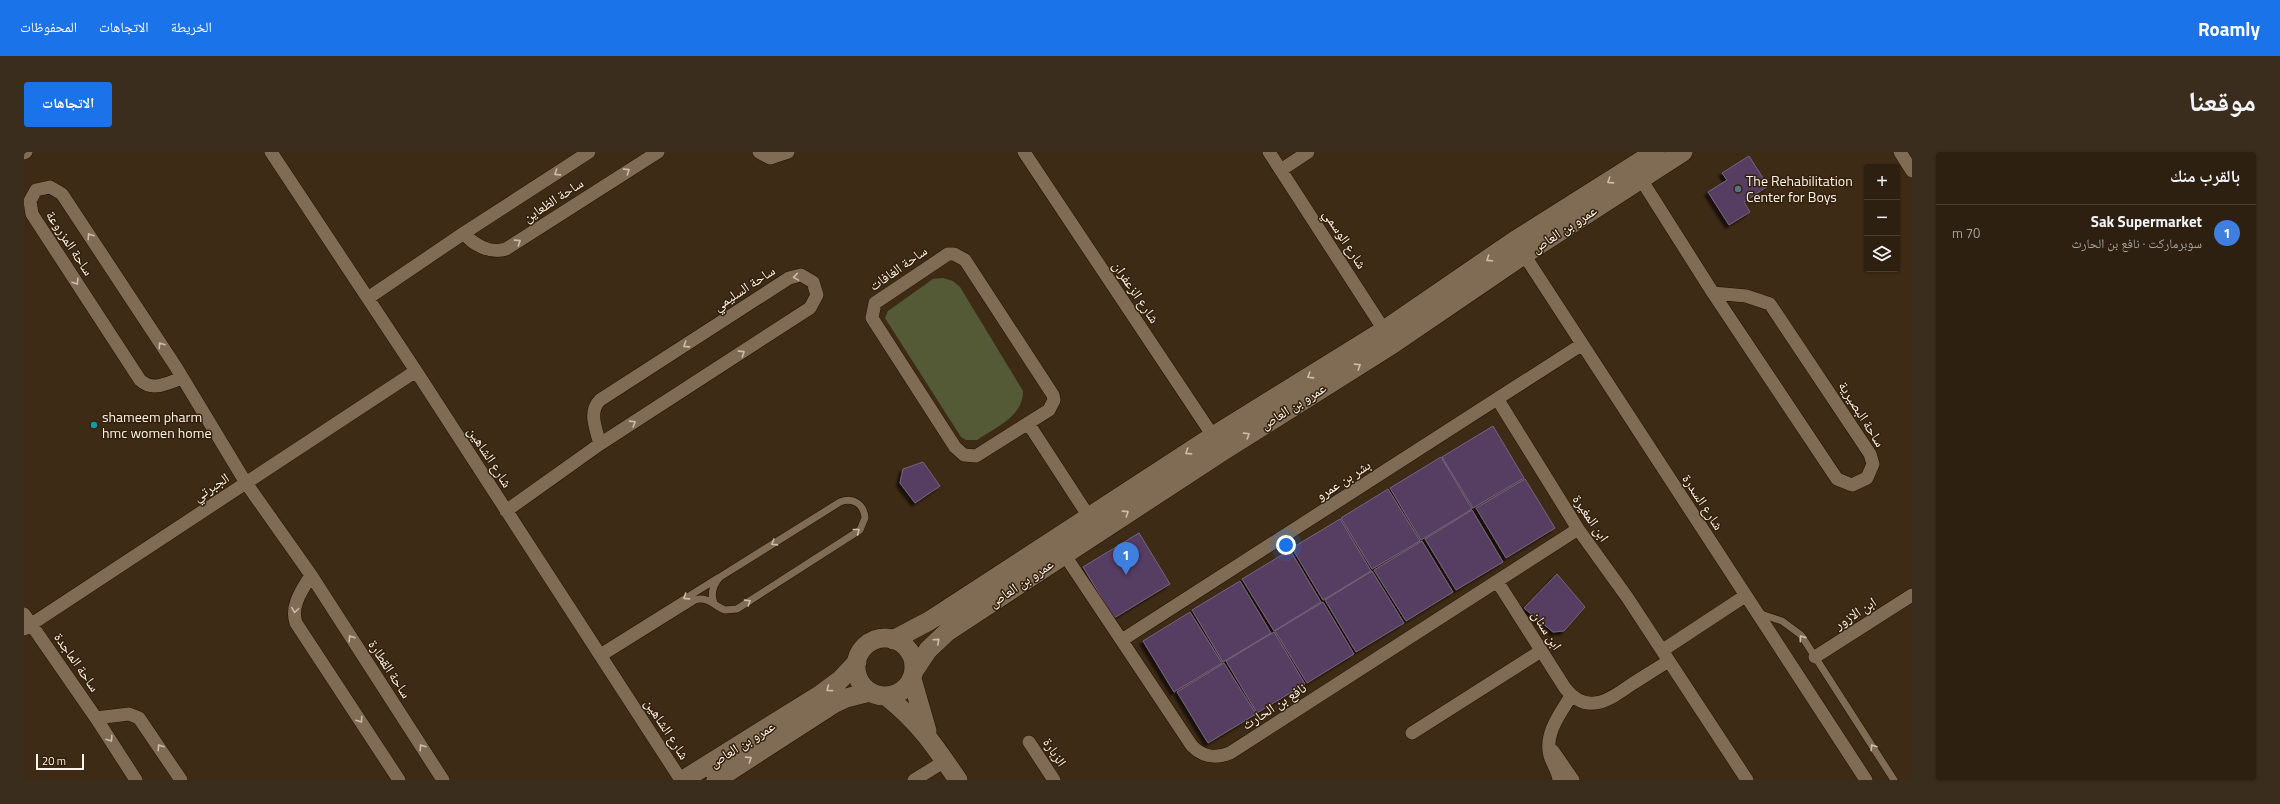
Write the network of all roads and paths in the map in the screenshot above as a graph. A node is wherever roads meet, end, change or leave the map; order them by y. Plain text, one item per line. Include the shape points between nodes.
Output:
1 (271, 152) edge
2 (589, 152) edge
3 (658, 152) edge
4 (759, 152) edge
5 (788, 152) edge
6 (1024, 152) edge
7 (1269, 152) edge
8 (1308, 152) edge
9 (1655, 152) edge
10 (1683, 152) edge
11 (1900, 152) edge
12 (1281, 170) junction
13 (1912, 171) edge
14 (1636, 173) junction
15 (464, 233) junction
16 (1520, 248) junction
17 (1713, 293) junction
18 (368, 298) junction
19 (1388, 337) junction
20 (1581, 345) junction
21 (416, 371) junction
22 (182, 378) junction
23 (1498, 400) junction
24 (1028, 423) junction
25 (1218, 443) junction
26 (600, 444) junction
27 (246, 483) junction
28 (506, 511) junction
29 (1094, 524) junction
30 (1578, 529) junction
31 (1060, 547) junction
32 (311, 575) junction
33 (720, 577) junction
34 (1497, 582) junction
35 (1912, 595) edge
36 (1745, 596) junction
37 (714, 603) junction
38 (1758, 613) junction
39 (26, 622) edge
40 (893, 640) junction
41 (1122, 640) junction
42 (1541, 651) junction
43 (600, 656) junction
44 (1666, 656) junction
45 (1815, 657) junction
46 (857, 662) junction
47 (913, 675) junction
48 (878, 694) junction
49 (1571, 696) junction
50 (96, 718) junction
51 (1412, 733) dead end
52 (928, 736) junction
53 (1029, 742) dead end
54 (1550, 749) junction
55 (945, 761) junction
56 (136, 780) edge
57 (181, 780) edge
58 (399, 780) edge
59 (443, 780) edge
60 (682, 780) edge
61 (716, 780) edge
62 (914, 780) edge
63 (958, 780) edge
64 (1053, 780) edge
65 (1559, 780) edge
66 (1573, 780) edge
67 (1747, 780) edge
68 (1866, 780) edge
69 (1894, 780) edge

1 - 18 street, شارع الشاهين
2 -> 15 street, ساحة الظعاين
15 -> 3 street, ساحة الظعاين via 470,240 490,250 506,249
4 - 5 street via 770,158
6 - 25 street, شارع الزعفران
7 - 12 street, شارع الوسمي
8 - 12 street
9 - 14 street, عمرو بن العاص
10 - 14 street, عمرو بن العاص
11 - 13 street
12 - 19 street, شارع الوسمي
14 - 16 street, عمرو بن العاص
14 - 17 street, ساحة البصيرية
15 - 18 street, ساحة الظعاين
16 - 19 street, عمرو بن العاص
16 - 20 street, شارع السدرة
17 - 17 street, ساحة البصيرية via 1837,479 1852,485 1867,478 1873,464 1870,454 1770,304 1746,296
18 - 21 street, شارع الشاهين
19 - 25 street, عمرو بن العاص
20 - 23 street, بشر بن عمرو
20 - 36 street, شارع السدرة
21 - 27 street, الجبرتي
21 - 28 street, شارع الشاهين
22 -> 22 street, ساحة المزروعة via 62,194 50,187 36,190 30,201 32,214 140,380 155,387
22 - 27 street, ساحة المزروعة
23 - 30 street, ابن المغيرة
23 - 41 street, بشر بن عمرو
24 - 24 street, ساحة الغافات via 1049,410 1054,395 960,256 941,256 875,304 871,313 873,323 959,452 976,456
24 - 29 street
25 - 29 street, عمرو بن العاص
26 -> 26 street, ساحة السليمي via 810,308 817,296 813,282 801,275 789,278 600,400 593,416
26 - 28 street, ساحة السليمي
27 - 32 street, ساحة القطارة
27 - 39 street, الجبرتي
28 - 43 street, شارع الشاهين
29 - 31 street, عمرو بن العاص
30 - 34 street, نافع بن الحارث
30 - 44 street, ابن المغيرة via 1627,596
31 - 40 street, عمرو بن العاص
31 - 41 street, نافع بن الحارث
47 -> 31 street, عمرو بن العاص via 920,660 937,640
32 -> 58 street via 296,605 296,622
59 -> 32 street, ساحة القطارة
33 - 37 lane via 715,582 712,592
37 -> 33 lane via 725,610 737,609 857,532 864,523 863,510 853,501 840,502
33 -> 43 lane
34 - 41 street, نافع بن الحارث via 1224,756 1203,754 1192,746
34 - 42 street, ابن سنان
35 - 45 street, ابن الازور
36 - 38 street, شارع السدرة
36 - 44 street
37 - 43 lane via 702,599 694,600
45 -> 38 lane via 1789,624
38 - 68 street, شارع السدرة
39 - 50 street, ساحة الماجدة
40 - 46 street via 885,638 870,643 859,655
40 - 47 street via 904,646 912,655
42 - 49 street, ابن سنان
42 - 51 street
43 - 60 street, شارع الشاهين
44 - 49 street via 1608,700 1592,703
44 - 67 street, ابن المغيرة
69 -> 45 lane
46 - 48 street via 859,679
46 -> 60 street, عمرو بن العاص via 840,680 821,694
47 - 48 street via 901,691
47 - 52 street
48 - 52 street via 909,715
61 -> 48 street, عمرو بن العاص via 835,703 846,698
49 - 54 street via 1551,731
50 -> 56 street, ساحة الماجدة
57 -> 50 street via 139,718 129,714
52 - 55 street
53 - 64 street, الزبارة
54 - 65 street
54 - 66 street via 1559,757
55 - 62 street
55 - 63 street

